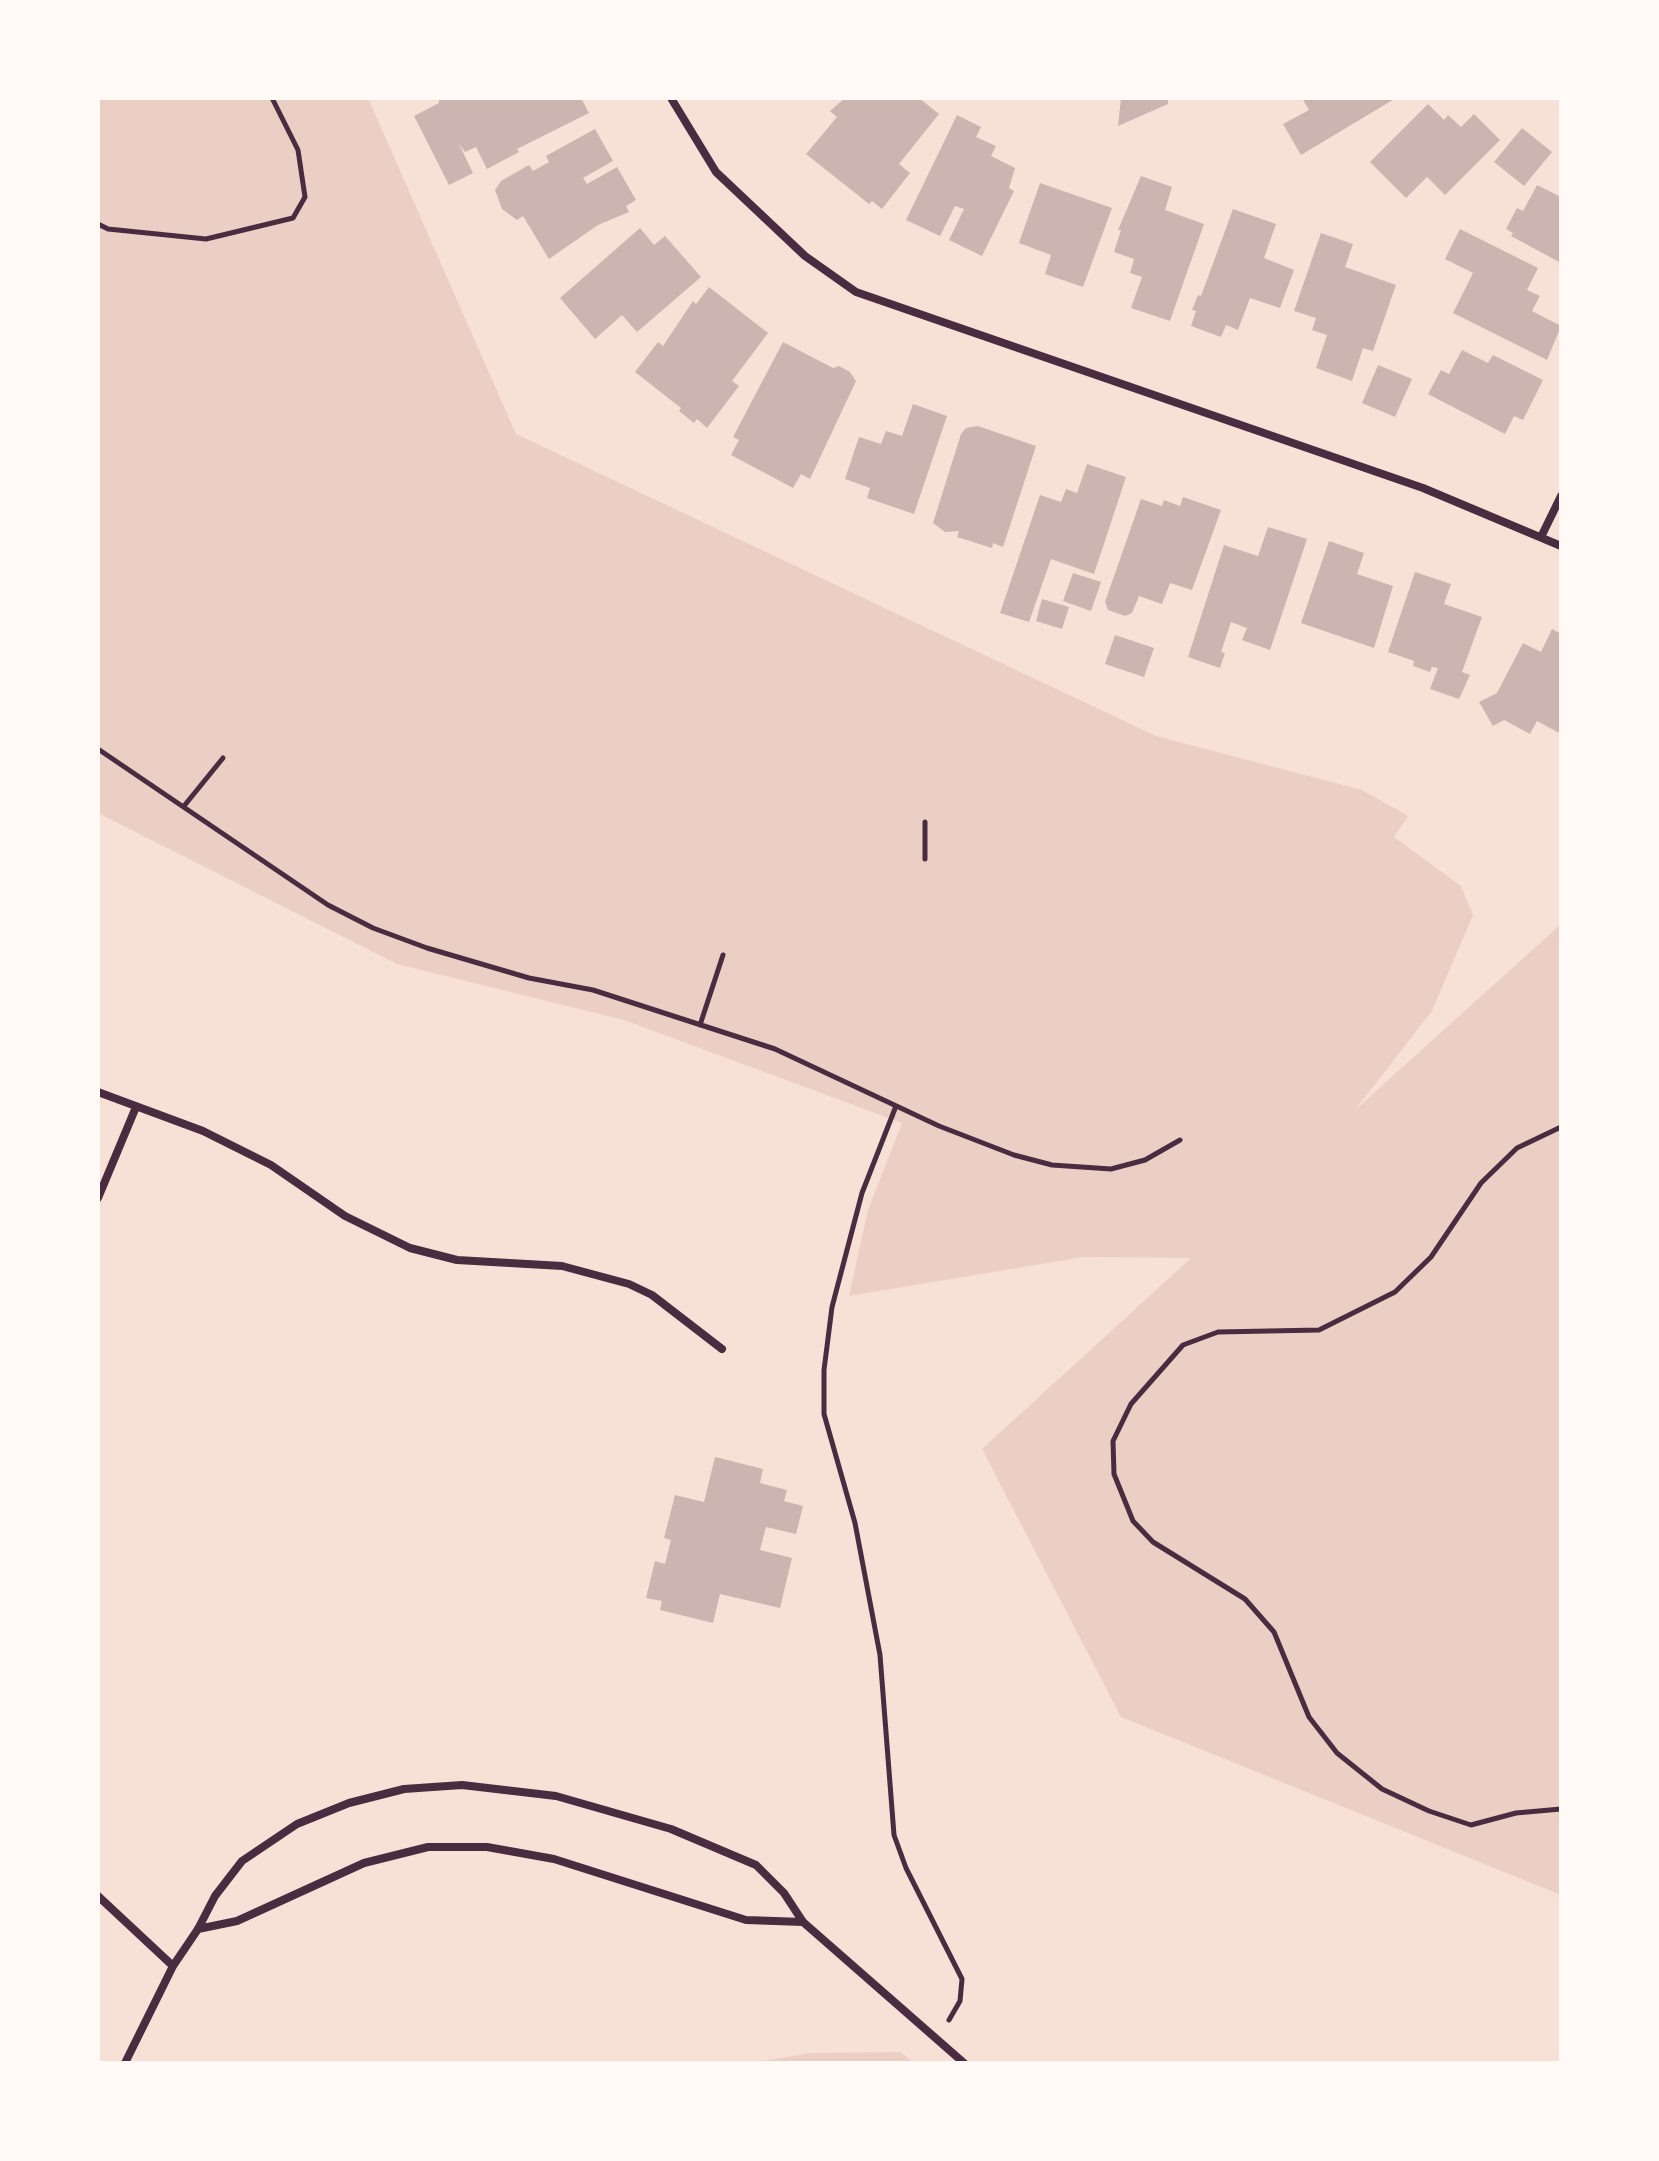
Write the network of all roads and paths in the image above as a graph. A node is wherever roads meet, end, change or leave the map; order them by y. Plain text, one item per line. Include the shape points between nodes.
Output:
1 (272, 98) edge
2 (671, 98) edge
3 (98, 224) edge
4 (1561, 496) edge
5 (1541, 537) junction
6 (1561, 546) edge
7 (98, 749) edge
8 (223, 758) dead end
9 (184, 806) junction
10 (925, 822) dead end
11 (925, 859) dead end
12 (723, 955) dead end
13 (700, 1025) junction
14 (98, 1092) edge
15 (896, 1106) junction
16 (136, 1107) junction
17 (1561, 1127) edge
18 (1180, 1140) dead end
19 (98, 1198) edge
20 (722, 1349) dead end
21 (1561, 1809) edge
22 (98, 1896) edge
23 (803, 1922) junction
24 (198, 1929) junction
25 (173, 1966) junction
26 (934, 2040) junction
27 (125, 2063) edge
28 (964, 2063) edge

1 - 3 path via 298,150 305,197 293,218 206,239
2 - 5 street via 716,172 805,256 856,292 1423,488
4 - 5 street
5 - 6 street
7 - 9 path
8 - 9 path
9 - 13 path via 328,905 373,928 478,965 593,990
10 - 11 path
12 - 13 path
13 - 15 path via 811,1063
14 - 16 street
15 - 18 path via 1014,1155 1081,1169 1111,1169 1145,1160
15 - 26 path via 862,1193 832,1307 824,1414 855,1523 880,1655 894,1835 962,1979 960,2001
16 - 19 street
16 - 20 street via 203,1131 271,1165 345,1216 410,1248 457,1260 562,1266 629,1284 652,1295
17 - 21 path via 1517,1148 1481,1183 1431,1257 1395,1292 1319,1330 1218,1332 1183,1345 1131,1404 1113,1441 1114,1474 1133,1521 1153,1542 1245,1599 1274,1632 1309,1717 1337,1753 1382,1789 1471,1825
22 - 25 street
23 - 24 street via 746,1920 554,1859 487,1847 428,1847 364,1863 237,1921
23 - 24 street via 756,1865 671,1829 556,1796 462,1785 404,1789 297,1824 242,1861
23 - 26 street
24 - 25 street
25 - 27 street
26 - 28 street

